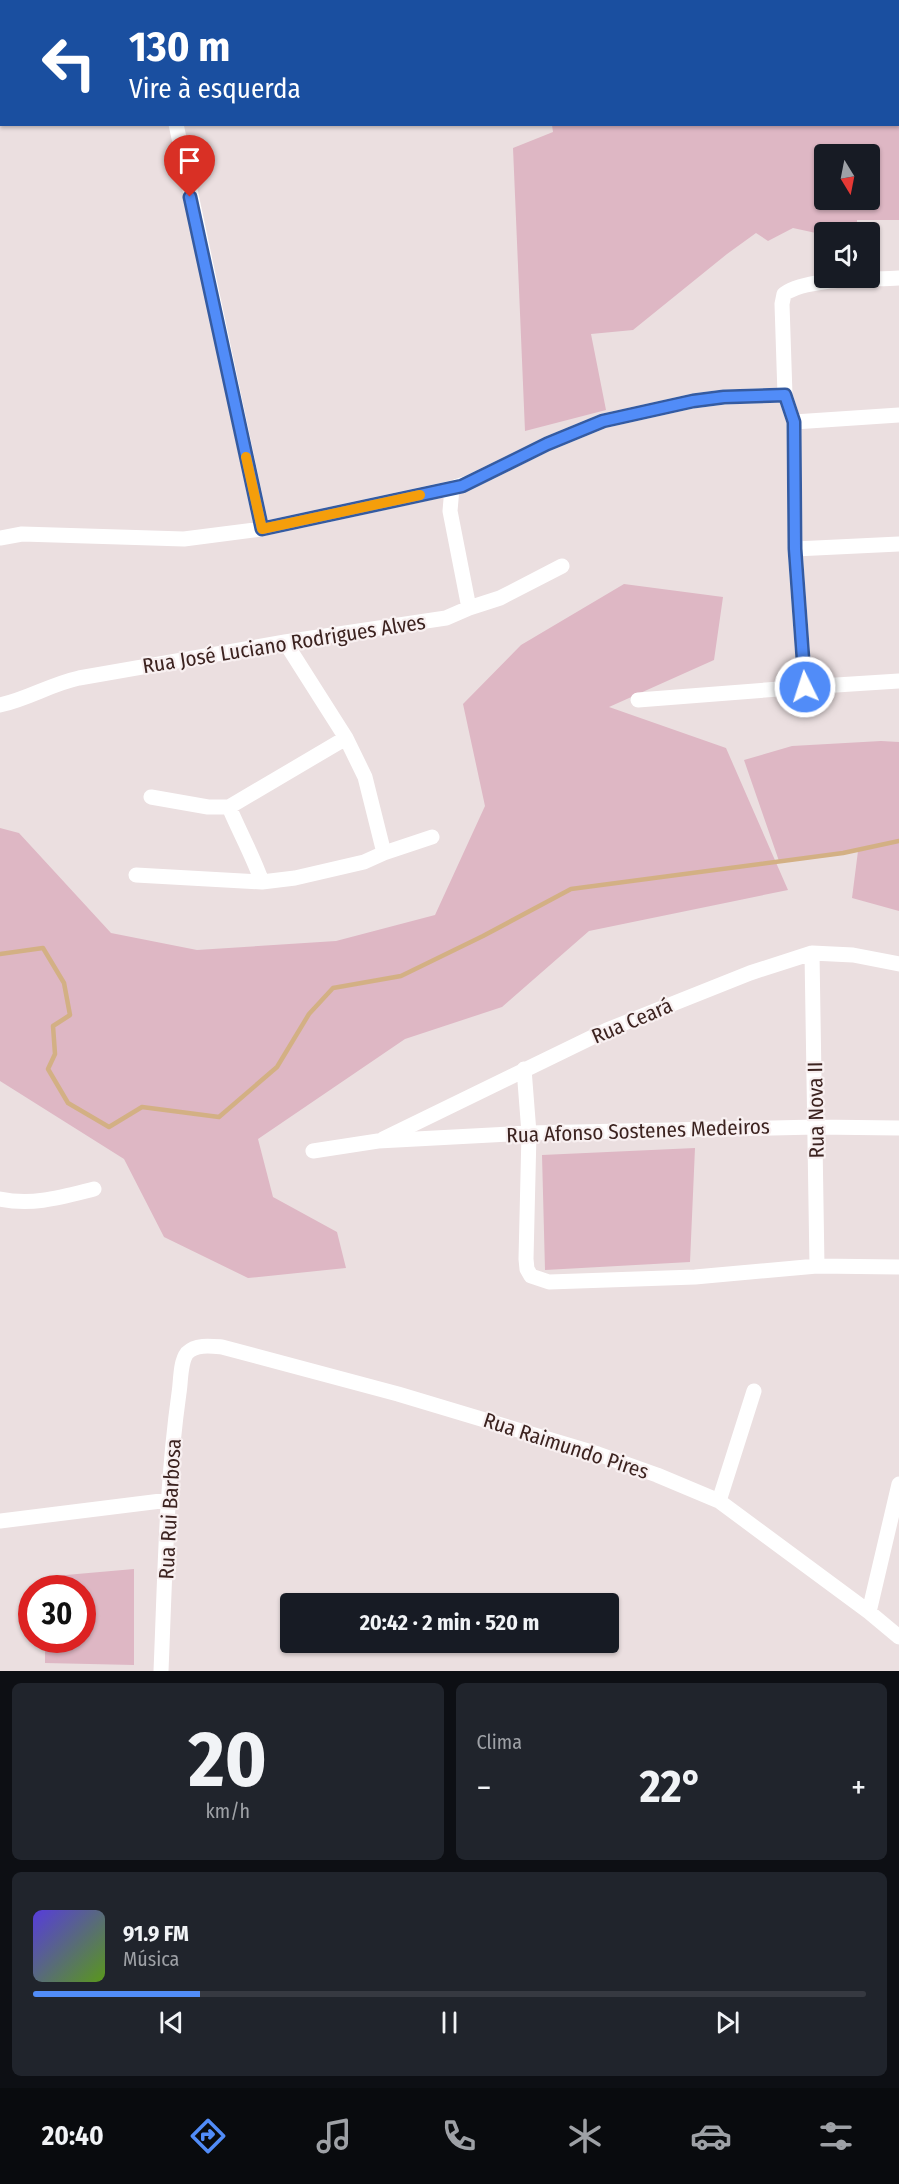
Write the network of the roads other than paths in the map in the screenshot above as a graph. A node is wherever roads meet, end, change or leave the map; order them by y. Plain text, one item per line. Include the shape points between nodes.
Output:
1 (176, 126) edge
2 (899, 278) edge
3 (785, 395) junction
4 (899, 415) edge
5 (794, 422) junction
6 (452, 488) junction
7 (262, 529) junction
8 (0, 538) edge
9 (899, 544) edge
10 (795, 549) junction
11 (562, 566) dead end
12 (469, 608) junction
13 (285, 642) junction
14 (899, 681) edge
15 (805, 687) junction
16 (638, 700) dead end
17 (0, 705) edge
18 (346, 738) junction
19 (151, 796) dead end
20 (229, 807) junction
21 (432, 837) dead end
22 (384, 853) junction
23 (136, 875) dead end
24 (262, 882) junction
25 (812, 953) junction
26 (899, 964) edge
27 (524, 1069) junction
28 (816, 1126) junction
29 (899, 1128) edge
30 (529, 1133) junction
31 (378, 1141) junction
32 (313, 1151) dead end
33 (94, 1189) dead end
34 (0, 1199) edge
35 (817, 1266) junction
36 (899, 1267) edge
37 (191, 1350) joint
38 (754, 1391) dead end
39 (899, 1484) edge
40 (169, 1500) junction
41 (720, 1502) junction
42 (0, 1521) edge
43 (869, 1612) junction
44 (899, 1637) edge
45 (161, 1671) edge

1 - 7 street
2 - 3 street via 820,282 784,294
3 - 5 street
3 - 6 street via 693,401 603,421
4 - 5 street
5 - 10 street
6 - 7 street
6 - 12 street via 450,511
7 - 8 street via 184,539 22,534
9 - 10 street
10 - 15 street
11 - 12 street, Rua José Luciano Rodrigues Alves via 500,598
12 - 13 street, Rua José Luciano Rodrigues Alves via 446,618
13 - 17 street, Rua José Luciano Rodrigues Alves via 79,678 58,683 21,701
13 - 18 street
14 - 15 street
15 - 16 street
18 - 20 street
18 - 22 street via 365,777
19 - 20 street
20 - 24 street
21 - 22 street
22 - 24 street via 364,862 295,879
23 - 24 street
25 - 26 street, Rua Ceará via 853,955
25 - 27 street, Rua Ceará via 629,1021
25 - 28 street, Rua Nova II
27 - 30 street
27 - 31 street, Rua Ceará
28 - 29 street, Rua Afonso Sostenes Medeiros
28 - 30 street, Rua Afonso Sostenes Medeiros
28 - 35 street, Rua Nova II
30 - 31 street, Rua Afonso Sostenes Medeiros
30 - 35 street via 527,1269 537,1279 549,1282 695,1277
31 - 32 street
33 - 34 street via 45,1202
35 - 36 street
37 - 40 street, Rua Rui Barbosa via 184,1360
37 - 41 street, Rua Raimundo Pires via 222,1347 398,1394 598,1454
38 - 41 street
39 - 43 street
40 - 42 street
40 - 45 street, Rua Rui Barbosa
41 - 43 street, Rua Raimundo Pires
43 - 44 street, Rua Raimundo Pires

